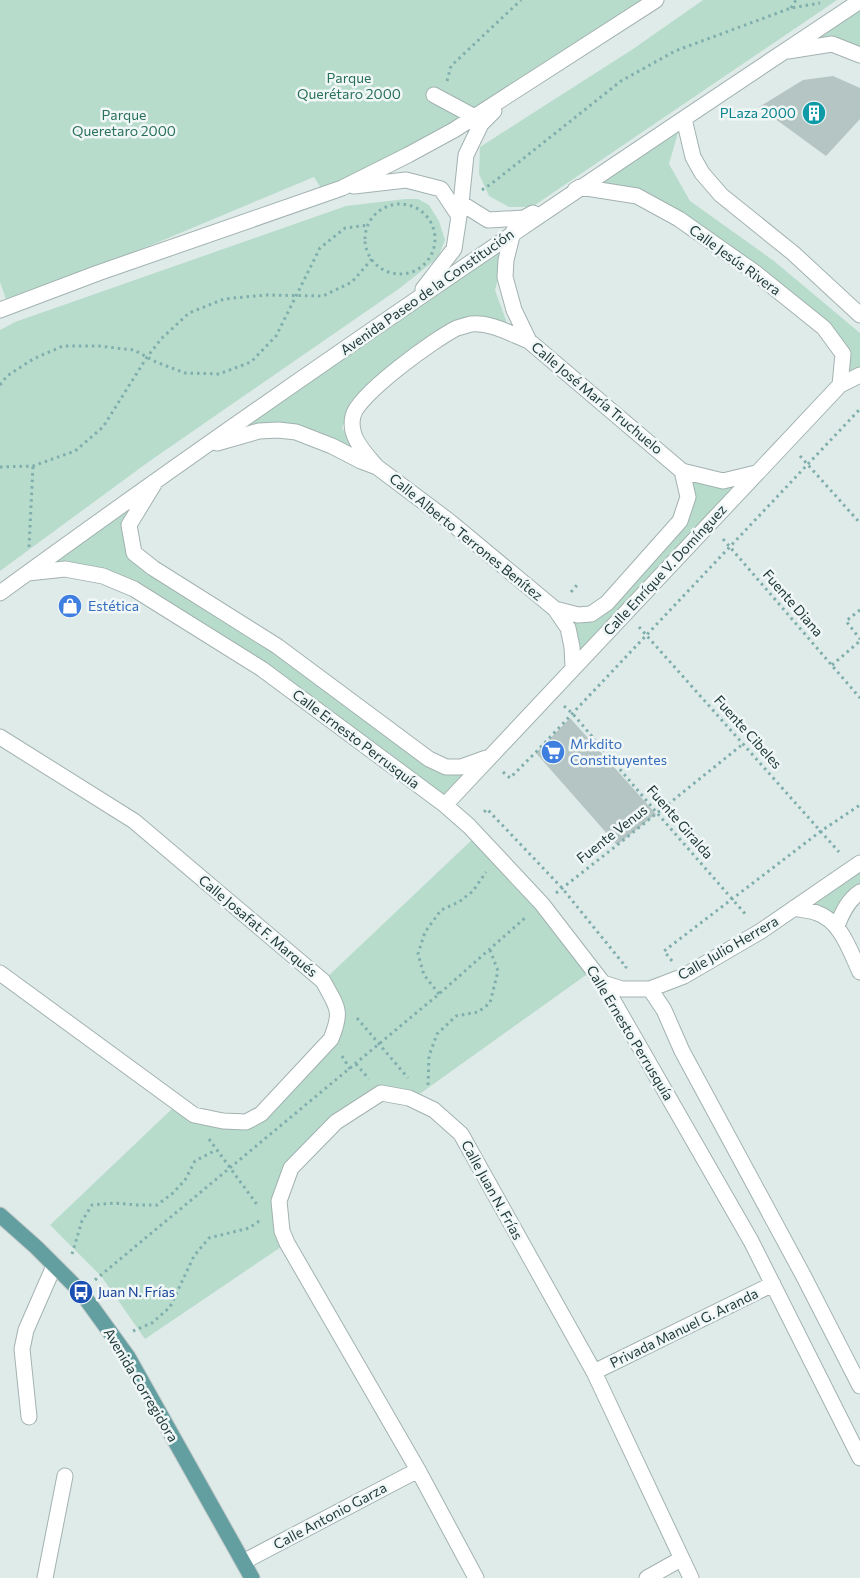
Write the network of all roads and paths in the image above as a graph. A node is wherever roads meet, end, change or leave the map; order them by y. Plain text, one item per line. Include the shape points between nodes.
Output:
1 (521, 0) edge
2 (656, 0) edge
3 (796, 0) edge
4 (860, 1) edge
5 (824, 2) dead end
6 (791, 8) junction
7 (784, 51) junction
8 (860, 55) edge
9 (516, 92) junction
10 (438, 97) joint
11 (475, 117) junction
12 (684, 119) junction
13 (580, 187) junction
14 (342, 188) junction
15 (461, 203) junction
16 (369, 224) junction
17 (513, 232) junction
18 (372, 259) junction
19 (296, 296) junction
20 (413, 302) junction
21 (0, 310) edge
22 (860, 315) edge
23 (529, 341) junction
24 (147, 357) junction
25 (860, 375) edge
26 (0, 385) edge
27 (840, 385) junction
28 (860, 409) edge
29 (787, 441) junction
30 (206, 446) junction
31 (808, 465) junction
32 (33, 466) junction
33 (0, 467) edge
34 (377, 467) junction
35 (682, 471) junction
36 (756, 473) junction
37 (157, 479) junction
38 (860, 522) edge
39 (709, 523) junction
40 (730, 547) junction
41 (28, 573) junction
42 (0, 594) edge
43 (555, 609) junction
44 (860, 610) edge
45 (626, 612) junction
46 (647, 635) junction
47 (860, 640) edge
48 (832, 665) junction
49 (574, 666) junction
50 (549, 693) junction
51 (860, 698) edge
52 (573, 714) junction
53 (0, 737) edge
54 (743, 744) junction
55 (488, 758) junction
56 (445, 805) junction
57 (860, 805) edge
58 (657, 813) junction
59 (821, 831) junction
60 (496, 855) junction
61 (856, 866) edge
62 (860, 892) edge
63 (732, 899) junction
64 (542, 904) junction
65 (794, 908) junction
66 (836, 926) junction
67 (761, 931) junction
68 (490, 950) junction
69 (860, 972) edge
70 (0, 973) edge
71 (684, 976) junction
72 (603, 983) junction
73 (650, 989) junction
74 (439, 994) junction
75 (355, 1016) dead end
76 (380, 1043) junction
77 (409, 1079) dead end
78 (428, 1087) dead end
79 (194, 1115) junction
80 (216, 1150) junction
81 (230, 1169) junction
82 (260, 1208) dead end
83 (0, 1215) edge
84 (266, 1216) dead end
85 (57, 1268) junction
86 (773, 1284) junction
87 (81, 1292) junction
88 (113, 1334) junction
89 (594, 1372) junction
90 (860, 1386) edge
91 (29, 1417) dead end
92 (860, 1458) edge
93 (418, 1470) junction
94 (65, 1476) dead end
95 (681, 1559) junction
96 (243, 1562) junction
97 (46, 1578) edge
98 (252, 1578) edge
99 (476, 1578) edge
100 (647, 1578) edge
101 (691, 1578) edge

1 - 10 path via 451,66
2 - 9 street
3 - 6 path
4 - 7 street, Avenida Paseo de la Constitución
5 - 6 path
6 - 15 path via 675,51 622,81 495,181
7 - 8 street via 832,44
7 - 12 street, Avenida Paseo de la Constitución
9 - 11 street
9 - 15 street via 481,124 466,155
10 - 11 street
11 - 14 street
12 - 13 street, Avenida Paseo de la Constitución
12 - 22 street via 693,157 708,180
13 - 15 street via 524,218 488,220
13 - 17 street, Avenida Paseo de la Constitución
13 - 27 street, Calle Jesús Rivera via 636,196 679,219 757,274 824,328 834,341 843,354
14 - 20 street via 406,180 441,189 459,216 454,249
14 - 21 street
16 - 18 path via 367,250
16 - 18 path via 383,208 406,204 420,210 429,219 435,238 427,261 418,269 392,273
16 - 19 path via 345,228 320,248
17 - 20 street, Avenida Paseo de la Constitución
17 - 23 street, Calle José María Truchuelo via 505,277 514,310
18 - 19 path via 352,282 323,296
19 - 24 path via 224,299 189,313
19 - 24 path via 276,336 251,362 219,374 185,374
20 - 30 street, Avenida Paseo de la Constitución
23 - 34 street via 483,324 457,328 379,384 357,406 352,427 358,444
23 - 35 street, Calle José María Truchuelo
24 - 26 path via 134,350 64,346 33,359 6,376
24 - 32 path via 103,428 75,451
25 - 27 street, Calle Enríque V. Domínguez
27 - 29 street, Calle Enríque V. Domínguez
28 - 31 path
29 - 31 path
29 - 36 street, Calle Enríque V. Domínguez
30 - 34 street, Calle Alberto Terrones Benítez via 259,431 296,432
30 - 37 street, Avenida Paseo de la Constitución
31 - 38 path
31 - 40 path
32 - 33 path
32 - 41 path
34 - 43 street, Calle Alberto Terrones Benítez via 449,521
35 - 36 street via 723,481
35 - 43 street, Calle Enríque V. Domínguez via 688,497 680,521 607,602 590,614 578,615
36 - 39 street, Calle Enríque V. Domínguez
37 - 41 street, Avenida Paseo de la Constitución
37 - 55 street, Calle Ernesto Perrusquía via 129,525 134,553 277,646 429,759 446,767 461,767
39 - 40 path, Fuente Diana
39 - 45 street, Calle Enríque V. Domínguez
40 - 46 path
40 - 48 path, Fuente Diana
41 - 42 street, Avenida Paseo de la Constitución
41 - 56 street, Calle Ernesto Perrusquía via 66,569 103,576 134,589 262,669
43 - 49 street via 568,628
44 - 47 path via 846,621
45 - 46 path, Fuente Cibeles
45 - 49 street, Calle Enríque V. Domínguez
46 - 52 path
46 - 54 path, Fuente Cibeles
47 - 48 path
48 - 51 path, Fuente Diana
49 - 50 street, Calle Enríque V. Domínguez
50 - 52 path, Fuente Giralda
50 - 55 street, Calle Enríque V. Domínguez
52 - 55 path via 510,778
52 - 58 path, Fuente Giralda
53 - 79 street, Calle Josafat F. Marqués via 134,821 324,981 338,1010 337,1025 331,1039 261,1114 246,1122
54 - 58 path, Fuente Venus
54 - 59 path, Fuente Cibeles
55 - 56 street, Calle Enríque V. Domínguez
56 - 60 street, Calle Ernesto Perrusquía
57 - 59 path
58 - 63 path, Fuente Giralda
58 - 64 path, Fuente Venus
59 - 61 path, Fuente Cibeles
59 - 63 path
60 - 64 street, Calle Ernesto Perrusquía
60 - 74 path via 473,892 442,910 425,932 418,954 424,975
61 - 65 street, Calle Julio Herrera
62 - 66 street via 846,907
63 - 67 path, Fuente Giralda
63 - 71 path via 664,951
64 - 68 path, Fuente Venus
64 - 72 street, Calle Ernesto Perrusquía
65 - 66 street via 817,912
65 - 67 street, Calle Julio Herrera
66 - 69 street
67 - 71 street, Calle Julio Herrera
68 - 74 path, Fuente Venus
68 - 78 path via 498,971 490,1003 478,1012 456,1016 437,1034 429,1056
70 - 79 street, Calle Josafat F. Marqués
71 - 73 street, Calle Julio Herrera
72 - 73 street, Calle Julio Herrera via 622,989
72 - 86 street, Calle Ernesto Perrusquía
73 - 90 street via 664,1010 682,1051
74 - 76 path, Fuente Venus
75 - 76 path
76 - 77 path
76 - 81 path, Fuente Venus
79 - 80 path
80 - 81 path
80 - 85 path via 195,1161 185,1180 157,1205 114,1202 92,1205 82,1221 71,1260
81 - 82 path
81 - 87 path, Fuente Venus
83 - 85 main road, Avenida Corregidora
84 - 88 path via 249,1228 209,1238 194,1256 170,1306 152,1323 134,1331
85 - 87 main road, Avenida Corregidora
85 - 91 street via 26,1330 22,1349
86 - 89 street, Privada Manuel G. Aranda
86 - 92 street, Calle Ernesto Perrusquía
87 - 88 main road, Avenida Corregidora
88 - 96 main road, Avenida Corregidora
89 - 93 street, Calle Juan N. Frías via 461,1134 434,1110 409,1098 381,1093 336,1122 291,1168 279,1201 282,1231 287,1243
89 - 95 street, Calle Juan N. Frías
93 - 96 street, Calle Antonio Garza
93 - 99 street, Calle Juan N. Frías
94 - 97 street
95 - 100 street
95 - 101 street, Calle Juan N. Frías
96 - 98 main road, Avenida Corregidora

